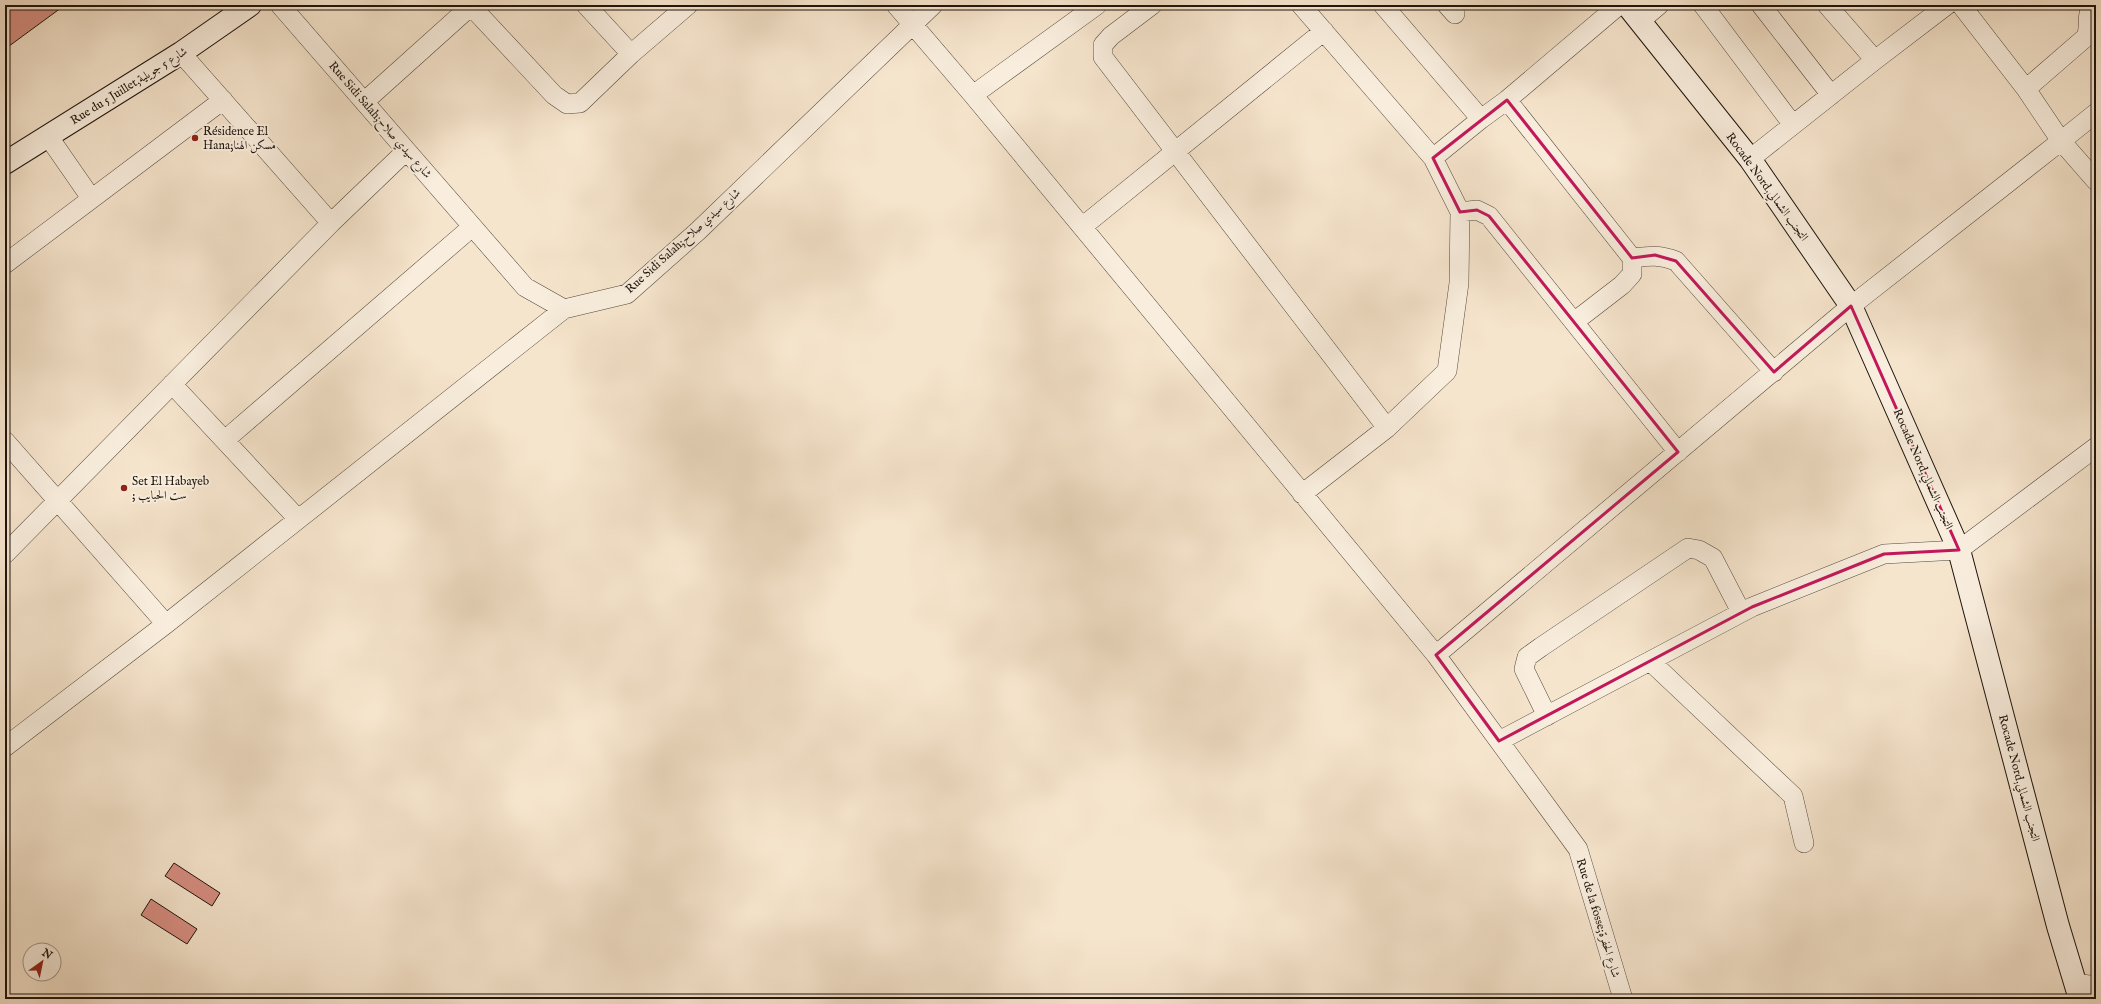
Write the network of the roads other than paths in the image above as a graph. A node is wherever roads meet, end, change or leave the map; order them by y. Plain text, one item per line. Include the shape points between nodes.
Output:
1 (250, 5) edge
2 (280, 5) edge
3 (471, 5) edge
4 (586, 5) edge
5 (688, 5) edge
6 (896, 5) edge
7 (933, 5) edge
8 (1097, 5) edge
9 (1152, 5) edge
10 (1301, 5) edge
11 (1384, 5) edge
12 (1619, 5) edge
13 (1659, 5) edge
14 (1703, 5) edge
15 (1762, 5) edge
16 (1828, 5) edge
17 (1947, 5) edge
18 (1960, 5) edge
19 (2092, 5) edge
20 (1633, 13) edge
21 (913, 24) junction
22 (1324, 31) junction
23 (182, 53) junction
24 (631, 54) junction
25 (1874, 60) junction
26 (2026, 88) junction
27 (973, 95) junction
28 (1831, 95) junction
29 (223, 100) junction
30 (1507, 100) junction
31 (364, 102) junction
32 (2096, 113) edge
33 (1480, 119) junction
34 (1793, 125) junction
35 (48, 136) junction
36 (2061, 142) junction
37 (1176, 150) junction
38 (406, 151) junction
39 (1433, 158) junction
40 (1750, 159) junction
41 (5, 163) edge
42 (2096, 181) edge
43 (91, 198) junction
44 (1460, 212) junction
45 (331, 223) junction
46 (472, 227) junction
47 (1082, 227) junction
48 (1632, 258) junction
49 (5, 264) edge
50 (1852, 306) junction
51 (564, 309) junction
52 (1574, 322) junction
53 (1774, 372) junction
54 (172, 384) junction
55 (1387, 428) junction
56 (225, 440) junction
57 (5, 441) edge
58 (2096, 447) edge
59 (1678, 452) junction
60 (1302, 494) junction
61 (57, 500) junction
62 (298, 519) junction
63 (1958, 550) junction
64 (5, 554) edge
65 (1741, 612) junction
66 (166, 624) junction
67 (1436, 655) junction
68 (1650, 661) junction
69 (1547, 716) junction
70 (1499, 741) junction
71 (5, 748) edge
72 (1804, 843) dead end
73 (2084, 989) edge
74 (1623, 999) edge

1 - 23 main road, Rue du 5 Juillet,شارع 5 جويلية
2 - 31 street, Rue Sidi Salah;شارع سيدي صلاح
3 - 24 street via 554,95 567,104 580,103
3 - 31 street
4 - 24 street
5 - 24 street
6 - 21 street, Rue de la fosse;شارع الحفرة
7 - 21 street, Rue Sidi Salah;شارع سيدي صلاح
8 - 27 street
9 - 37 street via 1111,36 1103,45 1103,57
10 - 22 street
11 - 33 street
12 - 30 street
13 - 20 street
14 - 34 street
15 - 28 street
16 - 25 street
17 - 25 street
18 - 26 street
19 - 26 street via 2088,12 2089,28 2086,37
20 - 40 main road, Rocade Nord,التجنب الشمالي
21 - 27 street, Rue de la fosse;شارع الحفرة
21 - 51 street, Rue Sidi Salah;شارع سيدي صلاح via 698,231 628,294
22 - 37 street
22 - 39 street
23 - 29 street
23 - 35 main road, Rue du 5 Juillet,شارع 5 جويلية
25 - 28 street
26 - 36 street
27 - 47 street, Rue de la fosse;شارع الحفرة
28 - 34 street
29 - 43 street
29 - 45 street
30 - 33 street
30 - 48 street
31 - 38 street, Rue Sidi Salah;شارع سيدي صلاح
32 - 36 street
33 - 39 street
34 - 40 street
35 - 41 main road, Rue du 5 Juillet,شارع 5 جويلية
35 - 43 street
36 - 42 street
36 - 50 street
37 - 47 street
37 - 55 street
38 - 45 street
38 - 46 street, Rue Sidi Salah;شارع سيدي صلاح
39 - 44 street
40 - 50 main road, Rocade Nord,التجنب الشمالي
43 - 49 street
44 - 52 street via 1477,210 1489,216
44 - 55 street via 1459,283 1447,371
45 - 54 street
46 - 51 street, Rue Sidi Salah;شارع سيدي صلاح via 525,287
46 - 56 street
47 - 60 street, Rue de la fosse;شارع الحفرة
48 - 52 street via 1632,274 1622,285
48 - 53 street via 1655,255 1666,256 1676,261
50 - 53 street
50 - 63 main road, Rocade Nord,التجنب الشمالي
51 - 62 street
52 - 59 street
53 - 59 street
54 - 56 street
54 - 61 street
55 - 60 street
56 - 62 street
57 - 61 street
58 - 63 street
59 - 67 street
60 - 67 street, Rue de la fosse;شارع الحفرة
61 - 64 street
61 - 66 street
62 - 66 street
63 - 65 street via 1884,554
63 - 73 main road, Rocade Nord,التجنب الشمالي via 2058,926
65 - 68 street
65 - 69 street via 1713,558 1699,550 1688,548 1527,657 1524,669
66 - 71 street
67 - 70 street, Rue de la fosse;شارع الحفرة
68 - 69 street
68 - 72 street via 1793,796
69 - 70 street
70 - 74 street, Rue de la fosse;شارع الحفرة via 1578,849

